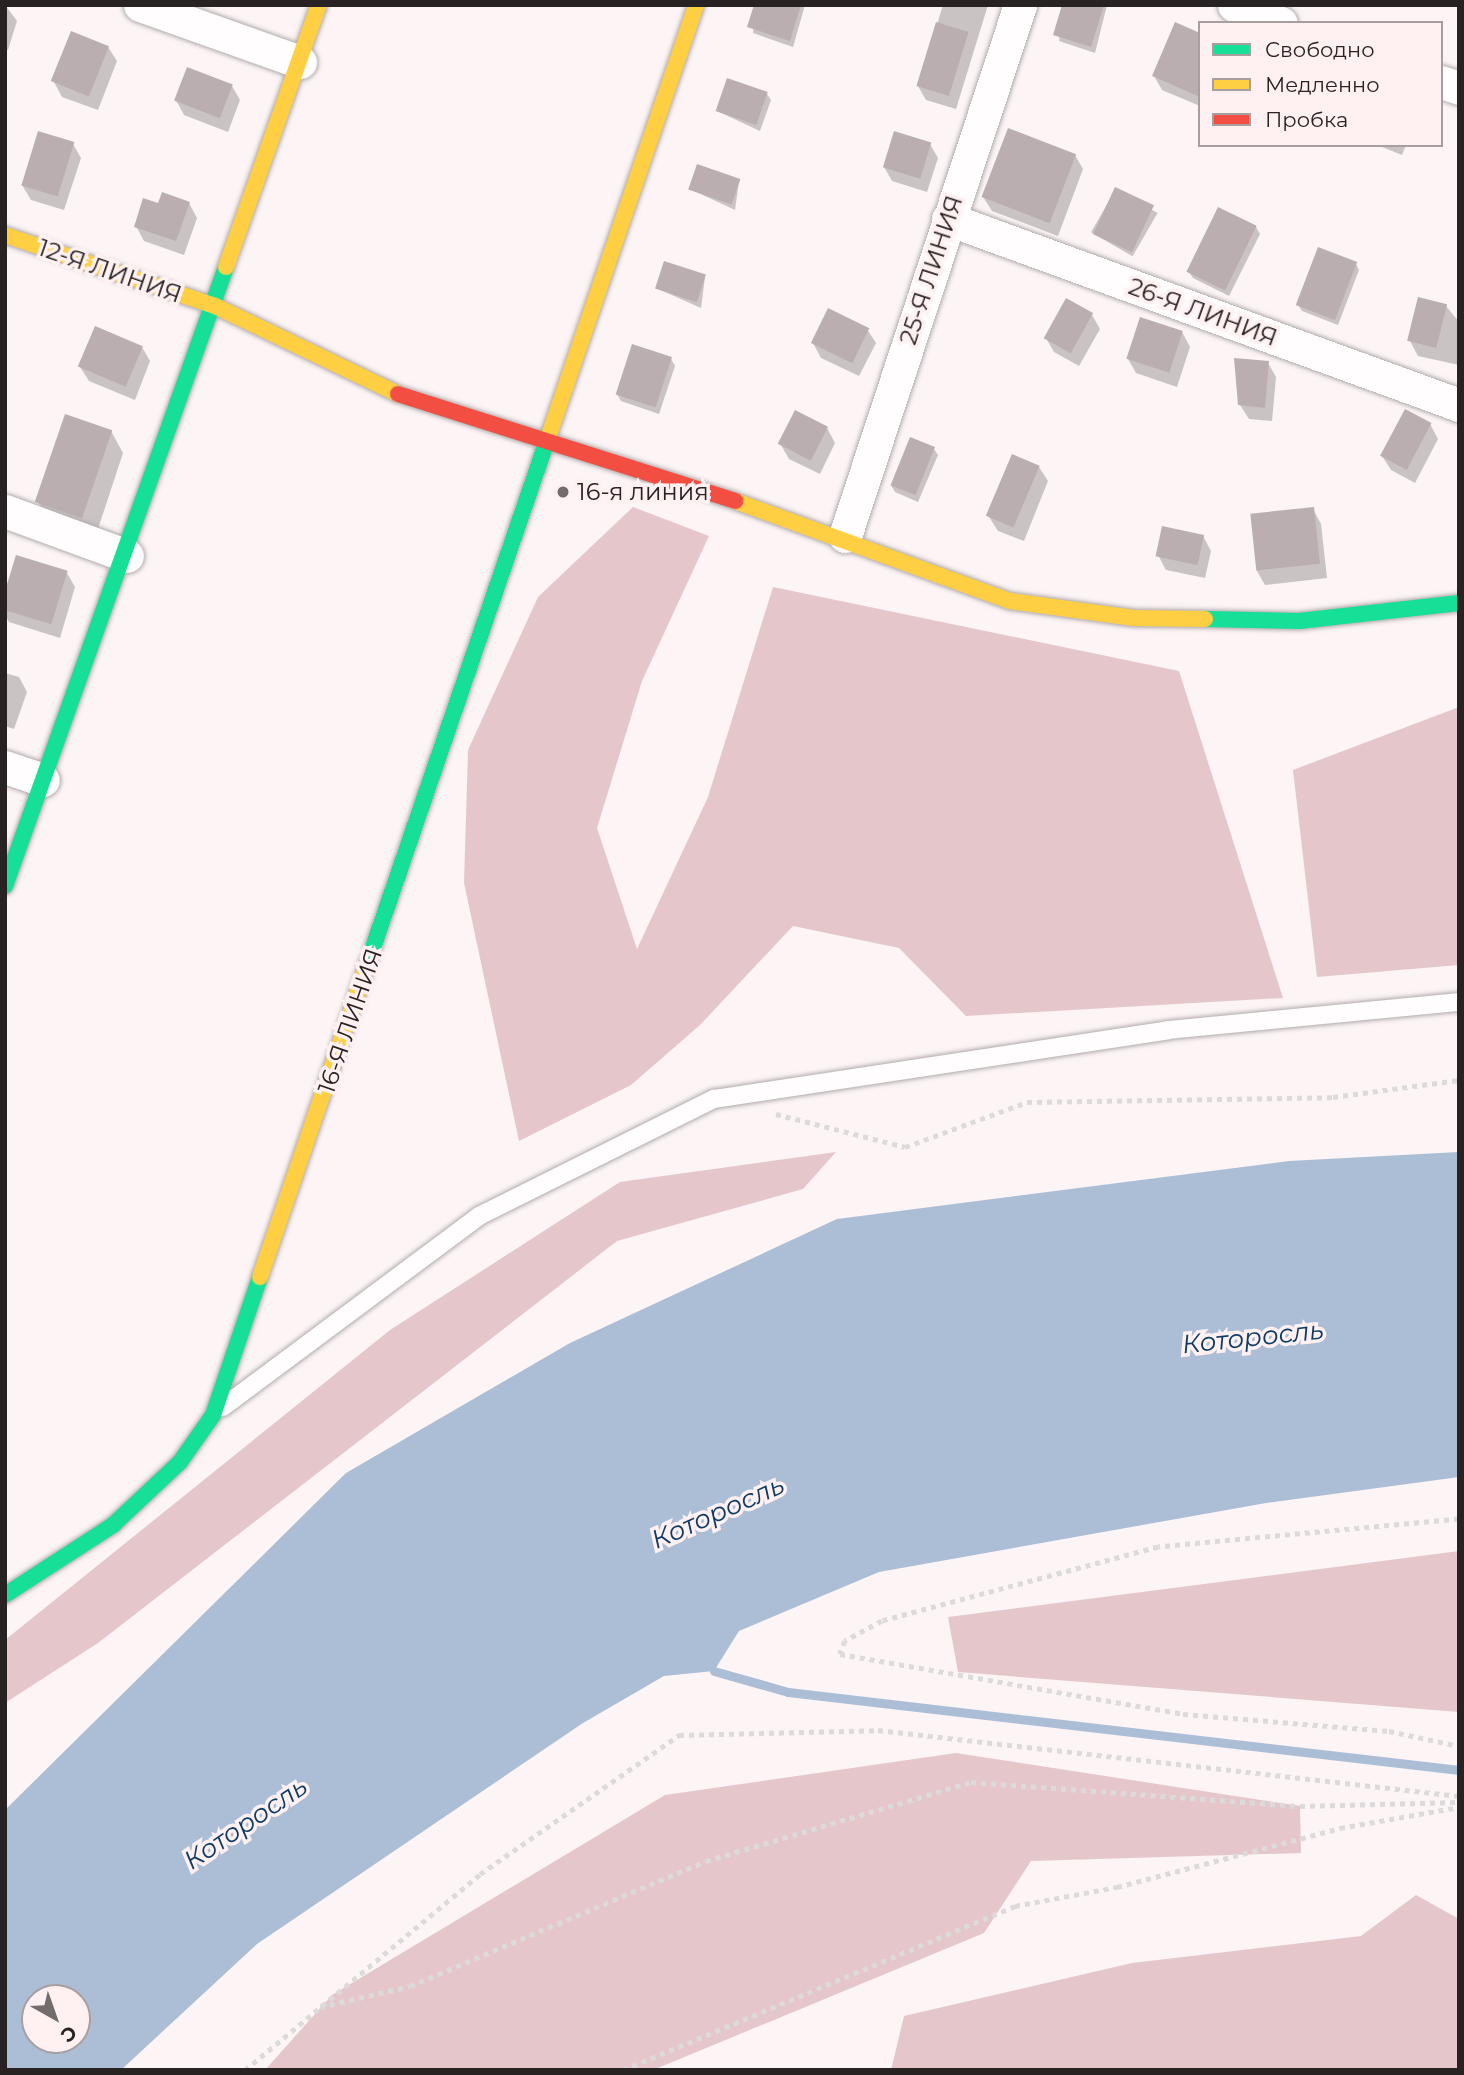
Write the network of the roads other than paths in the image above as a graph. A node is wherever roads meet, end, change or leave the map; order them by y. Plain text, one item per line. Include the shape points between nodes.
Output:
1 (140, 5) edge
2 (320, 5) edge
3 (696, 5) edge
4 (1020, 5) edge
5 (1234, 5) edge
6 (1276, 21) edge
7 (300, 62) junction
8 (948, 219) junction
9 (5, 235) edge
10 (215, 306) junction
11 (1459, 405) edge
12 (550, 445) junction
13 (5, 511) edge
14 (845, 536) junction
15 (127, 555) junction
16 (1459, 603) edge
17 (5, 767) edge
18 (43, 780) junction
19 (5, 887) edge
20 (1459, 1002) edge
21 (213, 1415) junction
22 (5, 1595) edge

1 - 7 street
2 - 7 street
3 - 12 street, 16-Я ЛИНИЯ
4 - 8 street, 25-Я ЛИНИЯ
5 - 6 street
7 - 10 street
8 - 11 street, 26-Я ЛИНИЯ
8 - 14 street, 25-Я ЛИНИЯ
9 - 10 street, 12-Я ЛИНИЯ
10 - 12 street, 12-Я ЛИНИЯ via 387,391
10 - 15 street
12 - 14 street, 12-Я ЛИНИЯ
12 - 21 street, 16-Я ЛИНИЯ
13 - 15 street
14 - 16 street, 12-Я ЛИНИЯ via 1010,601 1134,618 1299,621
15 - 18 street
17 - 18 street
18 - 19 street
20 - 21 lane via 1168,1030 714,1099 479,1216
21 - 22 street, 16-Я ЛИНИЯ via 180,1462 113,1525

